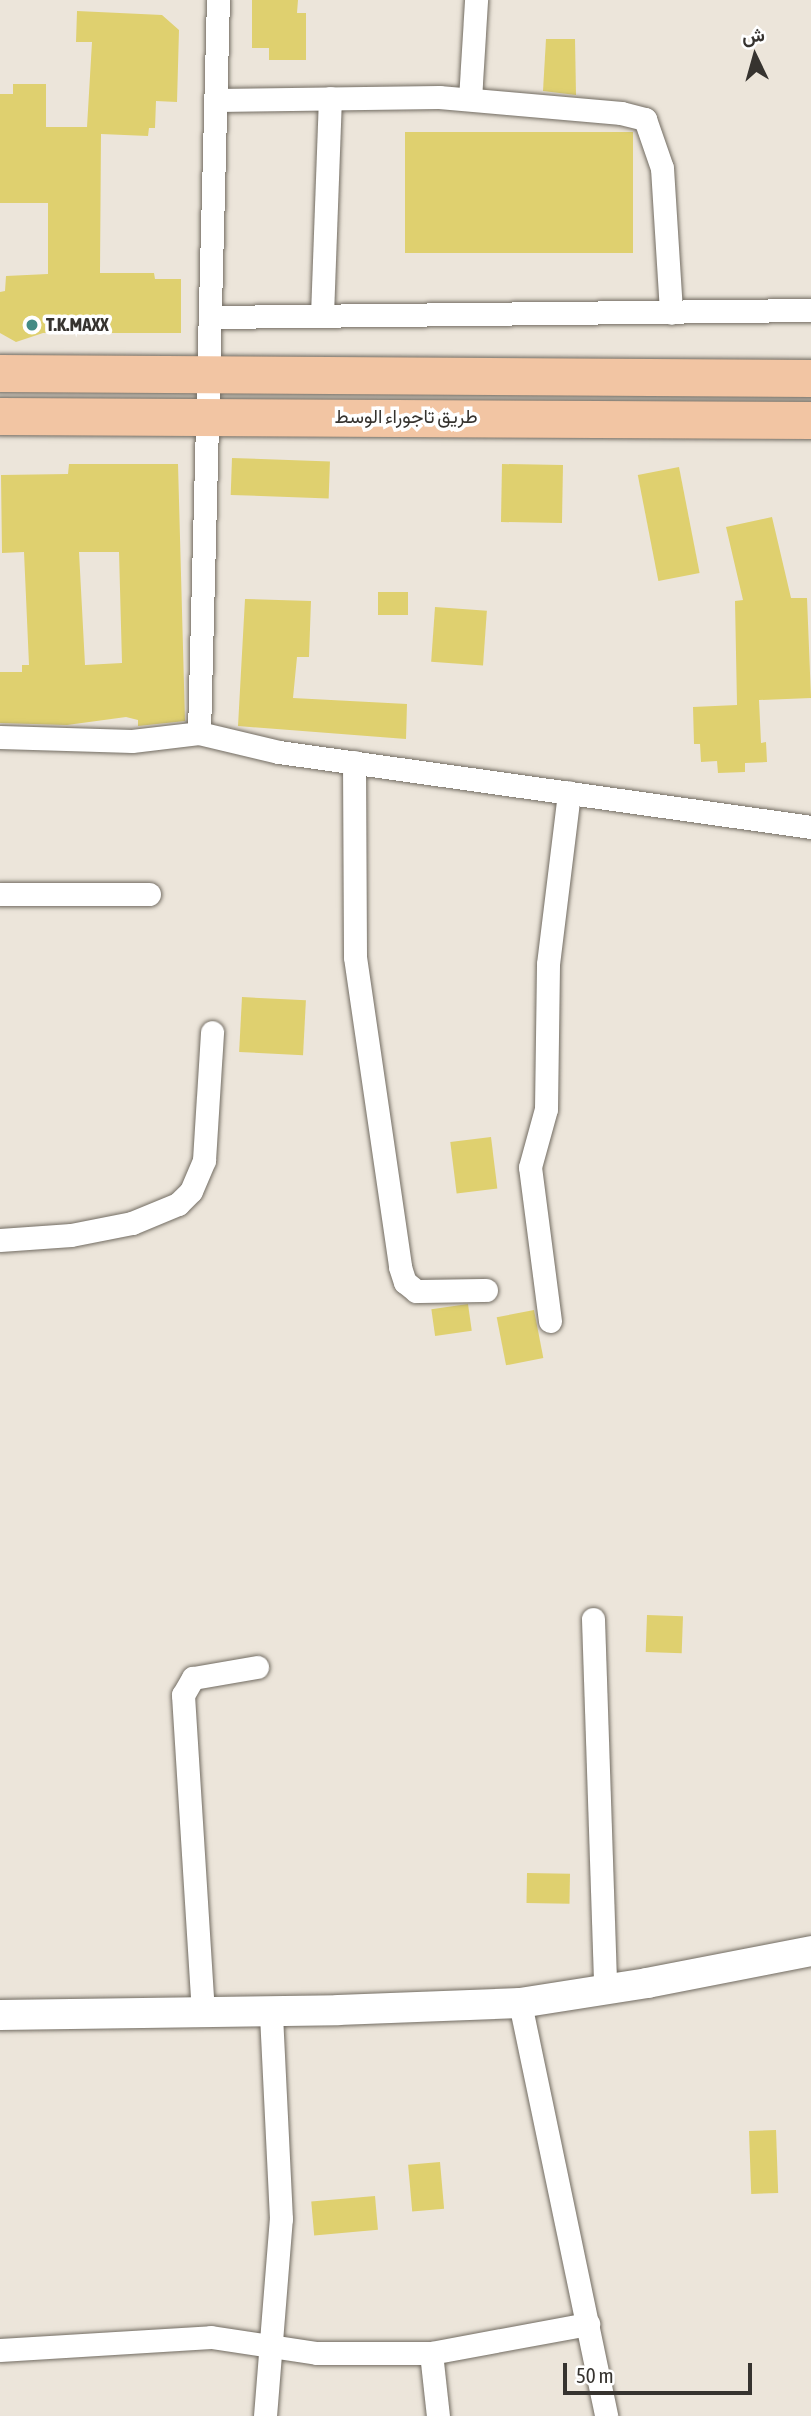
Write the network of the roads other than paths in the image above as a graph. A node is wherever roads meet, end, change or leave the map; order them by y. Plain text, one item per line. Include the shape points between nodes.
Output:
1 (476, 0) edge
2 (212, 1) edge
3 (330, 98) junction
4 (470, 99) junction
5 (217, 100) junction
6 (811, 310) edge
7 (671, 313) junction
8 (323, 315) junction
9 (213, 317) junction
10 (0, 373) edge
11 (208, 373) junction
12 (811, 378) edge
13 (0, 416) edge
14 (207, 416) junction
15 (804, 426) edge
16 (199, 733) junction
17 (0, 737) edge
18 (354, 762) junction
19 (569, 792) junction
20 (811, 827) edge
21 (0, 894) edge
22 (149, 894) dead end
23 (212, 1032) dead end
24 (0, 1240) edge
25 (486, 1290) dead end
26 (550, 1321) dead end
27 (593, 1619) dead end
28 (257, 1667) dead end
29 (811, 1951) edge
30 (605, 1990) junction
31 (520, 2003) junction
32 (271, 2011) junction
33 (203, 2013) junction
34 (0, 2015) edge
35 (588, 2324) junction
36 (272, 2346) junction
37 (0, 2350) edge
38 (431, 2353) junction
39 (265, 2416) edge
40 (438, 2416) edge
41 (606, 2416) edge

1 - 4 street
2 - 5 street
3 - 4 street
3 - 5 street
3 - 8 street
4 - 7 street via 645,119 662,168
5 - 9 street
6 - 7 street
7 - 8 street
8 - 9 street
9 - 11 street
10 - 11 main road
11 - 12 main road
11 - 14 street
13 - 14 main road, طريق تاجوراء الوسط
14 - 15 main road, طريق تاجوراء الوسط
14 - 16 street
16 - 17 street via 132,741
16 - 18 street via 279,752
18 - 19 street
18 - 25 street via 355,957 400,1267 405,1282 416,1291
19 - 20 street
19 - 26 street via 548,964 547,1097 530,1167
21 - 22 street
23 - 24 street via 204,1160 191,1191 178,1204 132,1223 71,1235
27 - 30 street
28 - 33 street via 193,1678 183,1695
29 - 30 street
30 - 31 street
31 - 32 street
31 - 35 street
32 - 33 street
32 - 36 street via 281,2219
33 - 34 street
35 - 38 street
35 - 41 street
36 - 37 street via 211,2337
36 - 38 street via 355,2356
36 - 39 street
38 - 40 street

